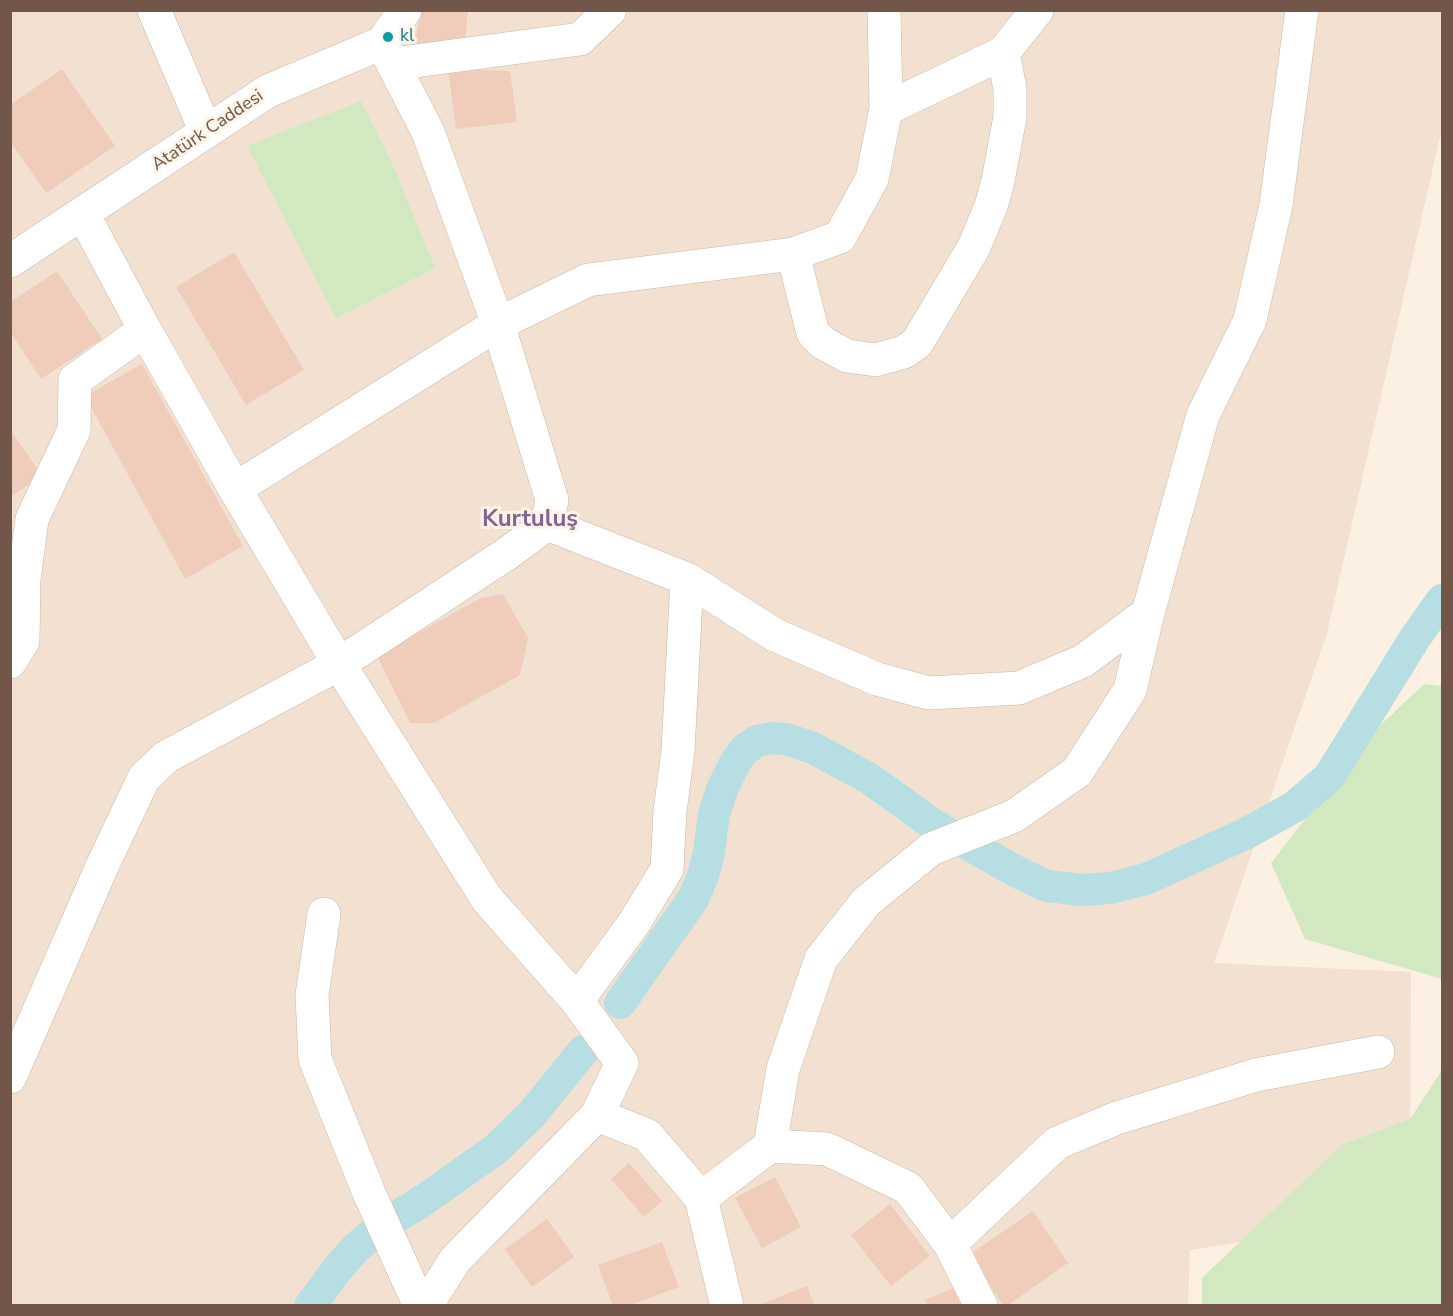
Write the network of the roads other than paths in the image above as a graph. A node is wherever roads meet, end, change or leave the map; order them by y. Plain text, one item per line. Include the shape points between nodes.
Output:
1 (154, 10) edge
2 (405, 10) edge
3 (610, 10) edge
4 (884, 10) edge
5 (1037, 10) edge
6 (1302, 10) edge
7 (388, 53) junction
8 (1003, 54) junction
9 (886, 109) junction
10 (206, 132) junction
11 (83, 214) junction
12 (793, 254) junction
13 (10, 261) edge
14 (498, 324) junction
15 (145, 330) junction
16 (235, 489) junction
17 (547, 524) junction
18 (687, 579) junction
19 (1148, 614) junction
20 (15, 647) edge
21 (339, 664) junction
22 (324, 914) dead end
23 (577, 1001) junction
24 (1378, 1052) dead end
25 (10, 1077) edge
26 (597, 1115) junction
27 (771, 1146) junction
28 (701, 1198) junction
29 (950, 1244) junction
30 (420, 1305) edge
31 (426, 1305) edge
32 (727, 1305) edge
33 (981, 1305) edge

1 - 10 street
2 - 7 street
3 - 7 street, Atatürk Caddesi via 580,39
4 - 9 street
5 - 8 street
6 - 19 street via 1276,205 1250,320 1203,416
7 - 10 street, Atatürk Caddesi via 268,91
7 - 14 street via 428,132
8 - 9 street
8 - 12 street via 1010,89 1010,117 991,206 974,247 917,344 876,360 847,356 823,343 813,333
9 - 12 street via 872,179 840,237
10 - 11 street, Atatürk Caddesi
11 - 13 street, Atatürk Caddesi
11 - 15 street
12 - 14 street via 588,280
14 - 16 street
14 - 17 street via 552,500
15 - 16 street
15 - 20 street via 75,380 74,430 32,519
16 - 21 street
17 - 18 street
17 - 21 street
18 - 19 street via 775,635 877,679 929,693 1019,688 1083,661
18 - 23 street via 667,869 634,923
19 - 27 street via 1130,690 1077,772 1014,816 931,849 866,902 821,959 783,1069
21 - 23 street via 487,899
21 - 25 street via 166,757 144,778
22 - 30 street via 312,995 315,1059
23 - 26 street via 622,1063
24 - 29 street via 1256,1076 1117,1118 1057,1143
26 - 28 street via 647,1135
26 - 31 street via 455,1260
27 - 28 street
27 - 29 street via 827,1149 908,1188
28 - 32 street
29 - 33 street

